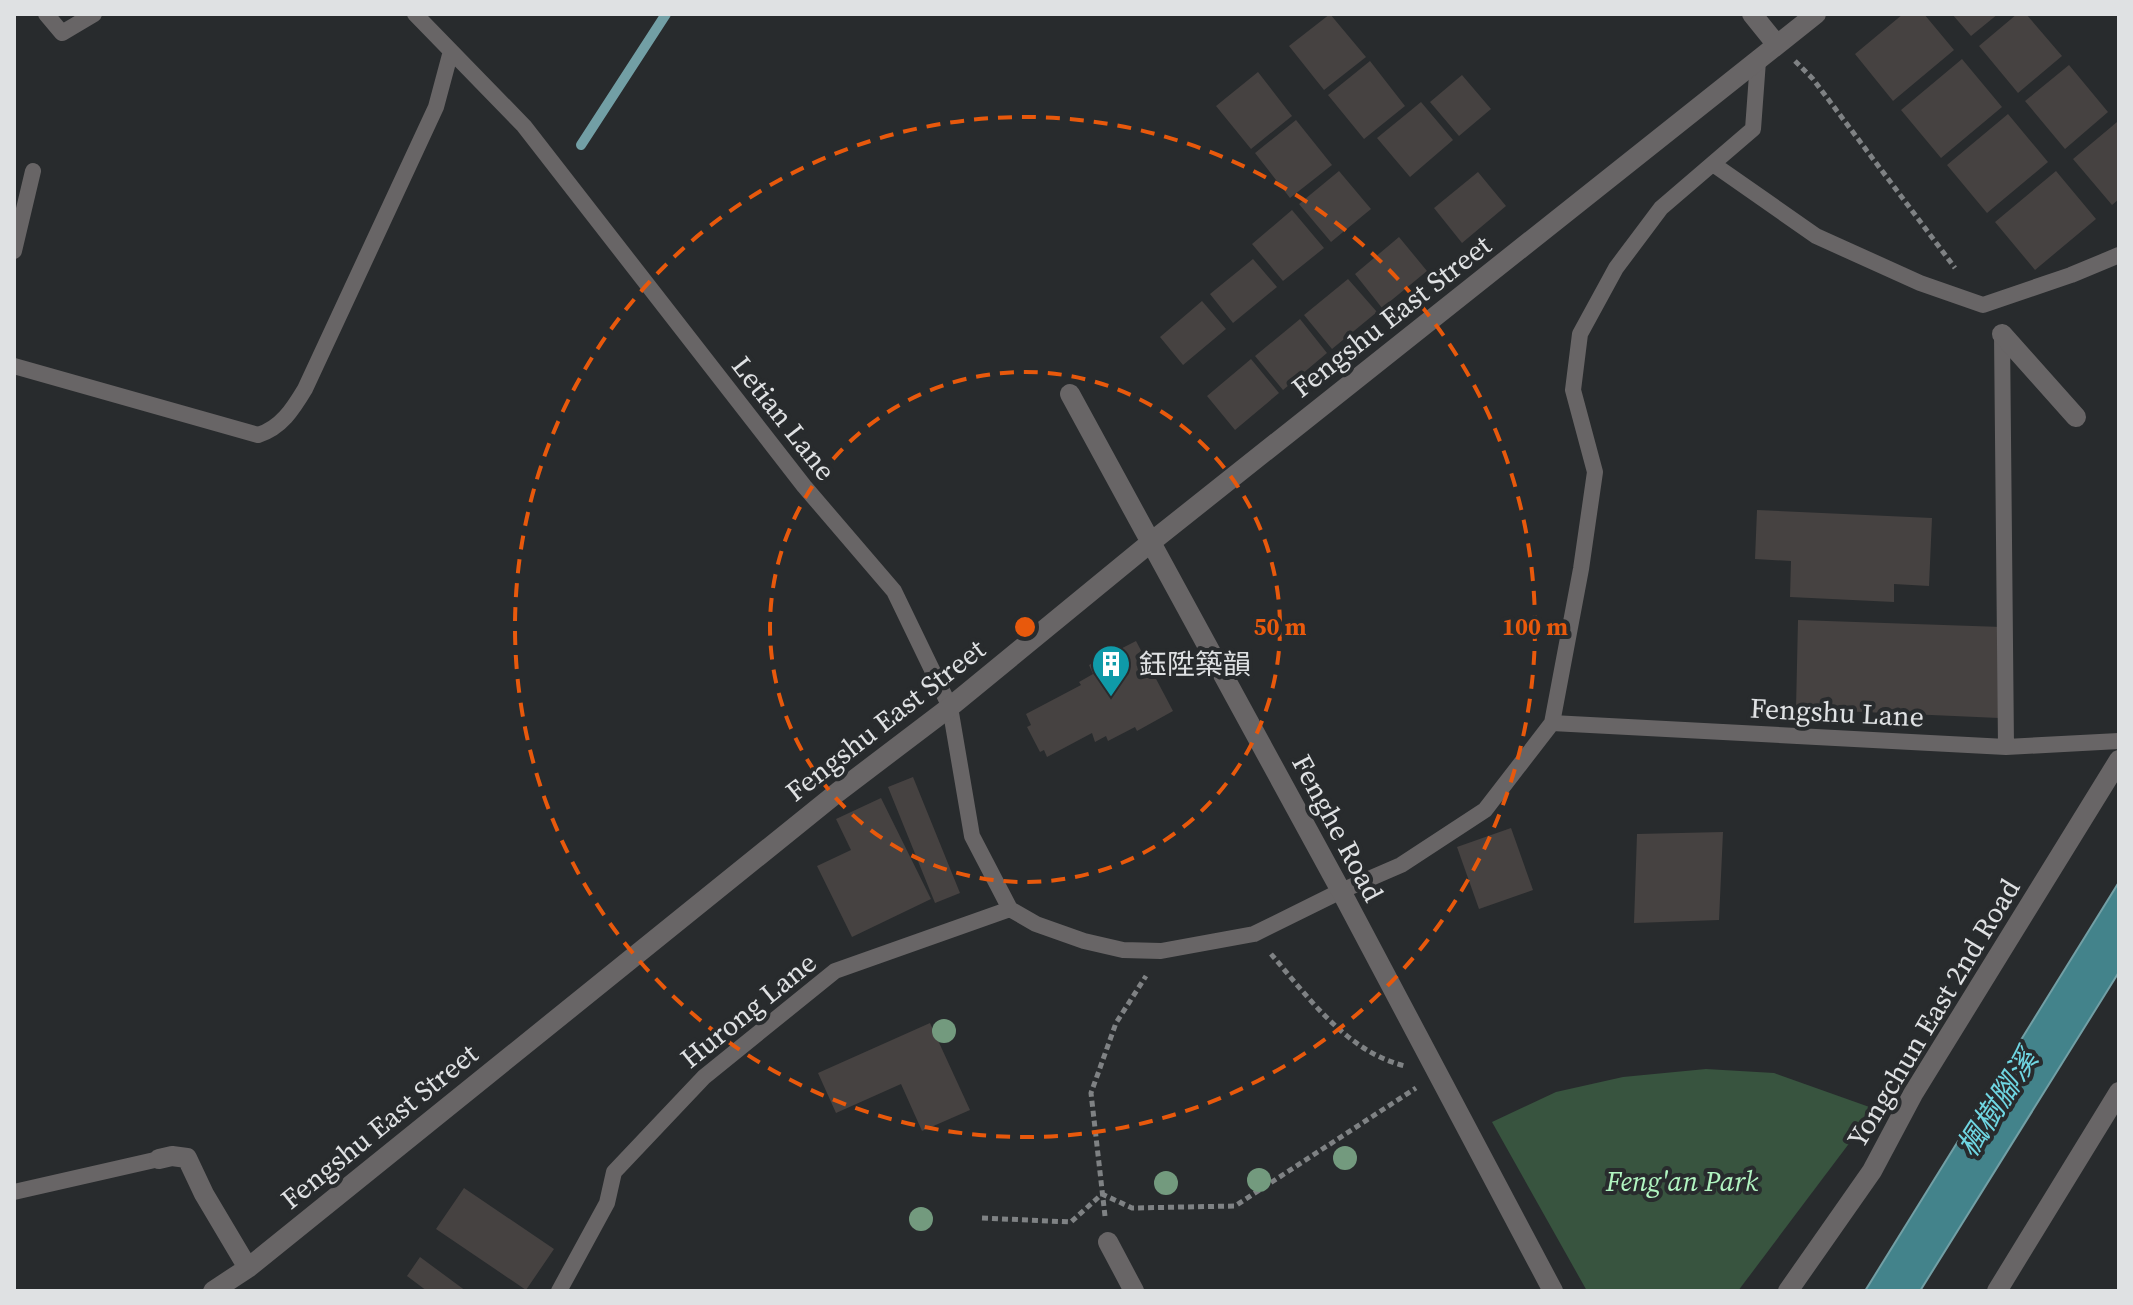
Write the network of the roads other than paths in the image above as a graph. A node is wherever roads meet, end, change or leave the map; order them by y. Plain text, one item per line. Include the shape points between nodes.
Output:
1 (46, 14) edge
2 (94, 14) edge
3 (415, 14) edge
4 (1752, 14) edge
5 (1816, 14) edge
6 (1777, 45) junction
7 (451, 51) junction
8 (1758, 61) junction
9 (1713, 164) junction
10 (33, 171) dead end
11 (14, 251) edge
12 (2119, 255) edge
13 (2002, 334) joint
14 (14, 366) edge
15 (1070, 394) dead end
16 (2076, 417) dead end
17 (1150, 543) junction
18 (950, 707) junction
19 (1552, 723) junction
20 (2119, 741) edge
21 (2006, 747) junction
22 (2119, 760) edge
23 (1341, 891) junction
24 (1010, 909) junction
25 (2118, 1099) edge
26 (159, 1159) joint
27 (14, 1192) edge
28 (1108, 1242) road end
29 (248, 1268) junction
30 (213, 1291) edge
31 (559, 1291) edge
32 (1134, 1291) edge
33 (1553, 1291) edge
34 (1788, 1291) edge
35 (1997, 1291) edge

1 - 2 lane via 62,33
3 - 7 lane, Letian Lane
4 - 6 street
5 - 6 street, Fengshu East Street
6 - 8 street, Fengshu East Street
7 - 14 lane via 436,107 305,389 272,430 258,435
7 - 18 lane, Letian Lane via 524,126 804,486 894,591
8 - 9 lane via 1753,129
8 - 17 street, Fengshu East Street
9 - 12 lane via 1816,236 1983,305
9 - 19 lane via 1661,208 1616,268 1580,334 1573,390 1595,472
10 - 11 lane
13 - 16 street
13 - 21 lane
15 - 17 street, Fenghe Road
17 - 18 street, Fengshu East Street
17 - 23 street, Fenghe Road
18 - 24 lane, Letian Lane via 972,836
18 - 29 street, Fengshu East Street
19 - 21 lane, Fengshu Lane
19 - 23 lane via 1485,810 1401,865
20 - 21 lane, Fengshu Lane
22 - 34 street, Yongchun East 2nd Road via 1913,1094 1872,1171
23 - 24 lane via 1254,934 1161,951 1084,941
23 - 33 street, Fenghe Road
24 - 31 lane, Hurong Lane via 835,971 704,1077 614,1172 607,1203
25 - 35 street
26 - 27 lane
26 - 29 street via 187,1158
28 - 32 street
29 - 30 street, Fengshu East Street

